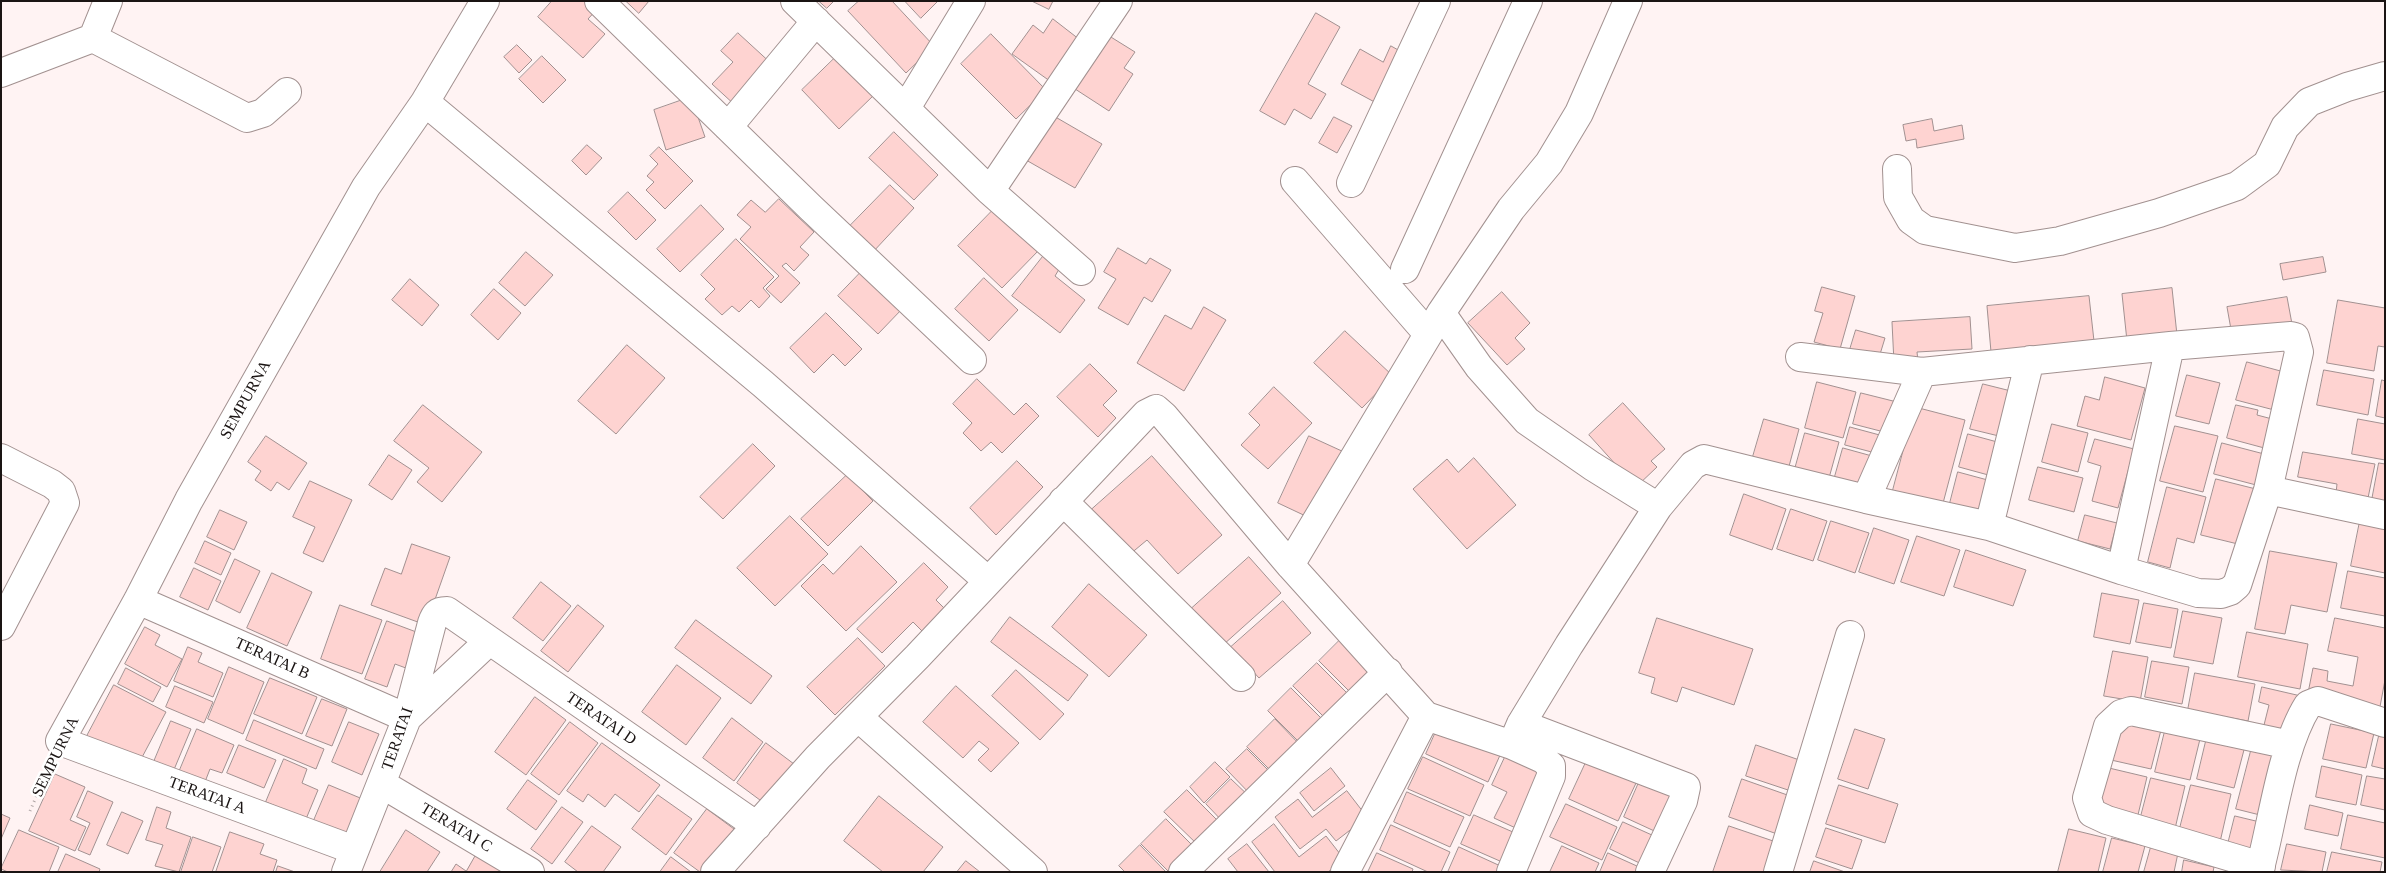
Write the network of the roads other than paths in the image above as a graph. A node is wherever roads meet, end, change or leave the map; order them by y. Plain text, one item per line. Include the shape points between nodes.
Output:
1 (108, 1) edge
2 (485, 1) edge
3 (599, 1) edge
4 (795, 1) edge
5 (971, 1) edge
6 (1118, 1) edge
7 (1436, 1) edge
8 (1528, 1) edge
9 (1628, 1) edge
10 (816, 21) junction
11 (93, 38) junction
12 (1, 73) edge
13 (2385, 76) edge
14 (287, 92) dead end
15 (425, 102) junction
16 (906, 108) junction
17 (728, 127) junction
18 (1897, 169) dead end
19 (1294, 181) dead end
20 (1352, 183) dead end
21 (990, 191) junction
22 (1405, 269) dead end
23 (1080, 271) dead end
24 (1435, 323) junction
25 (2170, 346) junction
26 (1800, 357) dead end
27 (972, 360) dead end
28 (2030, 360) junction
29 (1922, 372) junction
30 (1, 458) edge
31 (2268, 490) junction
32 (1866, 500) junction
33 (1063, 501) junction
34 (1658, 507) junction
35 (2385, 515) edge
36 (1989, 526) junction
37 (1290, 565) junction
38 (2121, 570) junction
39 (988, 581) junction
40 (138, 600) junction
41 (447, 611) joint
42 (1, 626) edge
43 (1850, 635) dead end
44 (488, 642) junction
45 (1388, 672) junction
46 (1241, 677) dead end
47 (1426, 716) junction
48 (858, 717) junction
49 (407, 718) junction
50 (2385, 723) edge
51 (1516, 734) junction
52 (60, 741) joint
53 (2290, 745) junction
54 (382, 784) junction
55 (757, 826) junction
56 (350, 861) edge
57 (2260, 869) edge
58 (530, 872) edge
59 (715, 872) edge
60 (1033, 872) edge
61 (1184, 872) edge
62 (1345, 872) edge
63 (1511, 872) edge
64 (1650, 872) edge
65 (1778, 872) edge

1 - 11 street
2 - 15 street, SEMPURNA
3 - 17 street
4 - 10 street
5 - 16 street
6 - 21 street
7 - 20 street
8 - 22 street
9 - 24 street via 1579,113 1549,163 1511,209
10 - 16 street
10 - 17 street
11 - 12 street
11 - 14 street via 248,118 262,113
13 - 18 street via 2309,102 2286,127 2267,164 2237,186 2160,213 2060,241 2015,248 1925,230 1911,220 1898,197
15 - 39 street via 763,384
15 - 40 street, SEMPURNA via 362,195 189,500
16 - 21 street
17 - 27 street
19 - 24 street
21 - 23 street
24 - 34 street via 1527,421
24 - 37 street
25 - 28 street
25 - 31 street via 2295,338 2299,352
25 - 38 street
26 - 29 street
28 - 29 street
28 - 36 street
29 - 32 street
30 - 42 street via 52,484 61,491 65,503
31 - 35 street
31 - 38 street via 2237,585 2230,591 2198,593
32 - 34 street via 1704,459 1693,464
32 - 36 street
33 - 37 street via 1146,414 1156,409
33 - 39 street
33 - 46 street
34 - 51 street
36 - 38 street
37 - 45 street
39 - 48 street
40 - 49 street, TERATAI B
40 - 52 street, SEMPURNA
41 - 44 street, TERATAI D
41 - 49 street, TERATAI via 436,614 432,623
43 - 65 street
44 - 49 street
44 - 55 street, TERATAI D
45 - 47 street
45 - 61 street
47 - 51 street
47 - 62 street
48 - 55 street
48 - 60 street
49 - 54 street, TERATAI
50 - 53 street via 2318,701 2308,705 2299,718
51 - 63 street via 1551,766 1551,771
51 - 64 street via 1686,786 1683,801
52 - 56 street, TERATAI A
53 - 57 street
53 - 57 street via 2131,711 2121,714 2108,726 2087,798 2092,813 2107,820
54 - 56 street, TERATAI
54 - 58 street, TERATAI C
55 - 59 street

